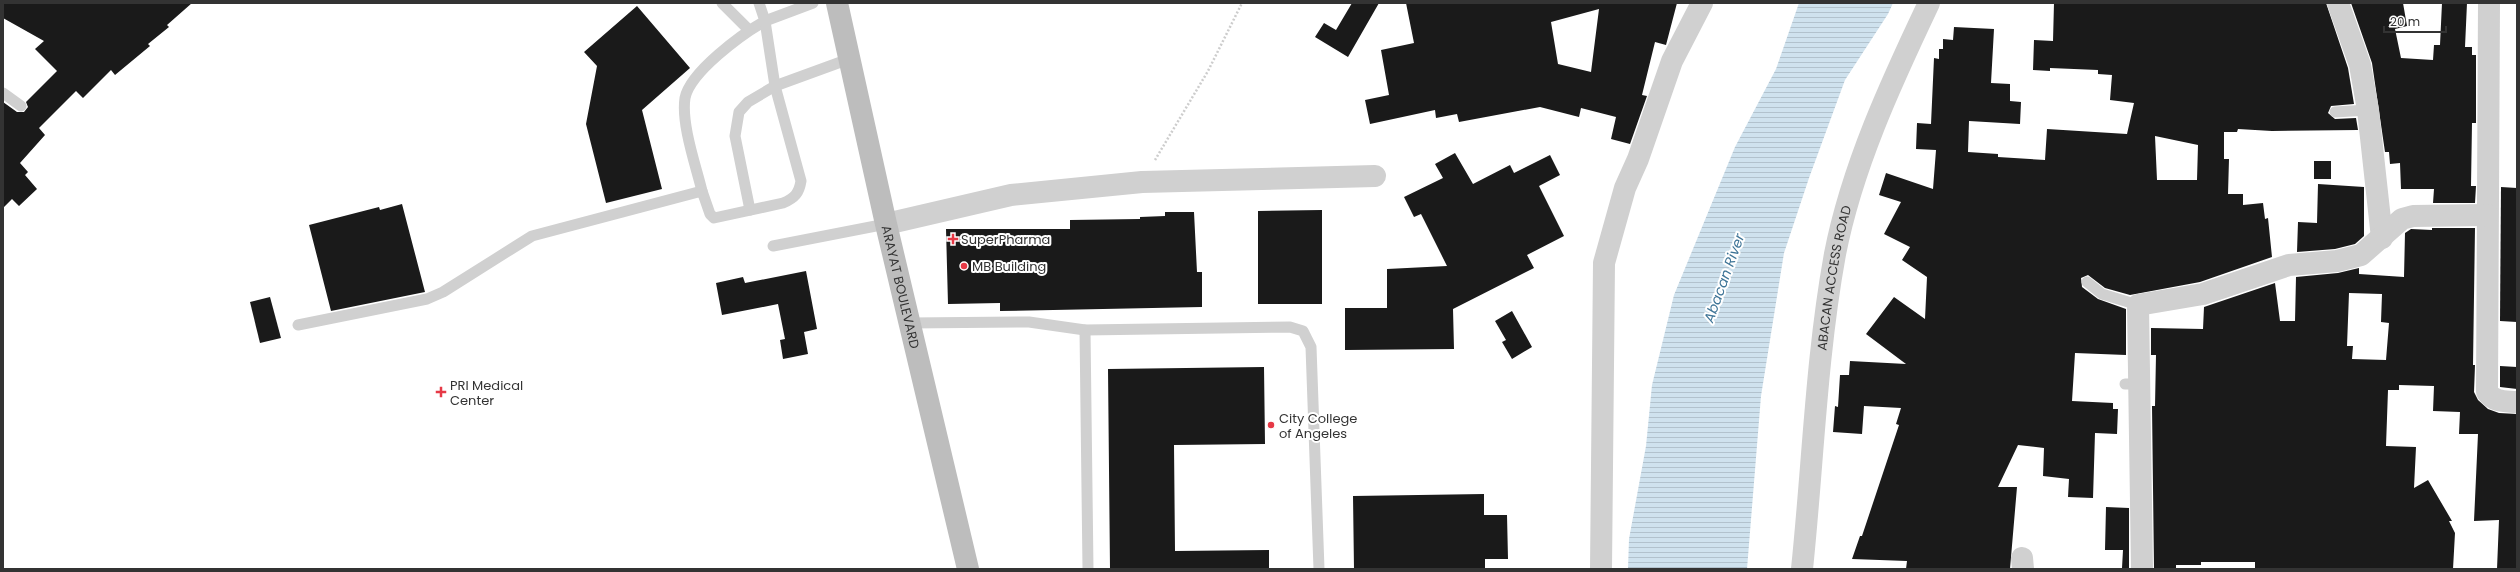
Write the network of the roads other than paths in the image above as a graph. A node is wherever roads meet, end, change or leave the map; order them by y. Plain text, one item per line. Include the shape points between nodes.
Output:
1 (722, 3) edge
2 (759, 3) edge
3 (813, 3) edge
4 (837, 3) edge
5 (1702, 3) edge
6 (1929, 3) edge
7 (2338, 3) edge
8 (2488, 3) edge
9 (765, 21) junction
10 (749, 30) junction
11 (849, 59) junction
12 (775, 86) junction
13 (3, 93) edge
14 (21, 106) dead end
15 (2368, 110) junction
16 (2335, 112) dead end
17 (1374, 176) dead end
18 (702, 192) junction
19 (750, 210) junction
20 (2487, 215) junction
21 (886, 224) junction
22 (2382, 238) junction
23 (773, 246) dead end
24 (2087, 282) dead end
25 (2138, 305) junction
26 (910, 323) junction
27 (298, 325) dead end
28 (1085, 330) junction
29 (2517, 402) edge
30 (968, 569) edge
31 (1088, 569) edge
32 (1319, 569) edge
33 (1601, 569) edge
34 (1802, 569) edge
35 (2142, 569) edge

1 - 10 lane
2 - 9 lane
3 - 9 lane
4 - 11 main road, ARAYAT BOULEVARD
5 - 33 street via 1672,61 1638,159 1625,188 1604,263
6 - 34 street, ABACAN ACCESS ROAD via 1856,175 1835,253 1816,402
7 - 15 street via 2360,65
8 - 20 street
9 - 10 lane
9 - 12 lane
10 - 18 lane via 699,72 685,98 688,135
11 - 12 lane
11 - 21 main road, ARAYAT BOULEVARD
12 - 19 lane via 748,102 739,112 735,136
12 - 19 lane via 801,181 800,190 794,199
13 - 14 lane
15 - 16 lane
15 - 22 street
17 - 21 street via 1142,182 1011,195
18 - 19 lane via 714,218
18 - 27 lane via 532,236 443,292 427,298
20 - 22 street via 2413,216 2402,219
20 - 29 street via 2487,392 2497,401
21 - 23 lane
21 - 26 main road, ARAYAT BOULEVARD
22 - 25 street via 2361,255 2289,265 2203,294
24 - 25 lane via 2102,294
25 - 35 street via 2132,384
26 - 28 lane via 1029,322
26 - 30 main road, ARAYAT BOULEVARD
28 - 31 lane
28 - 32 lane via 1290,327 1303,331 1311,347

